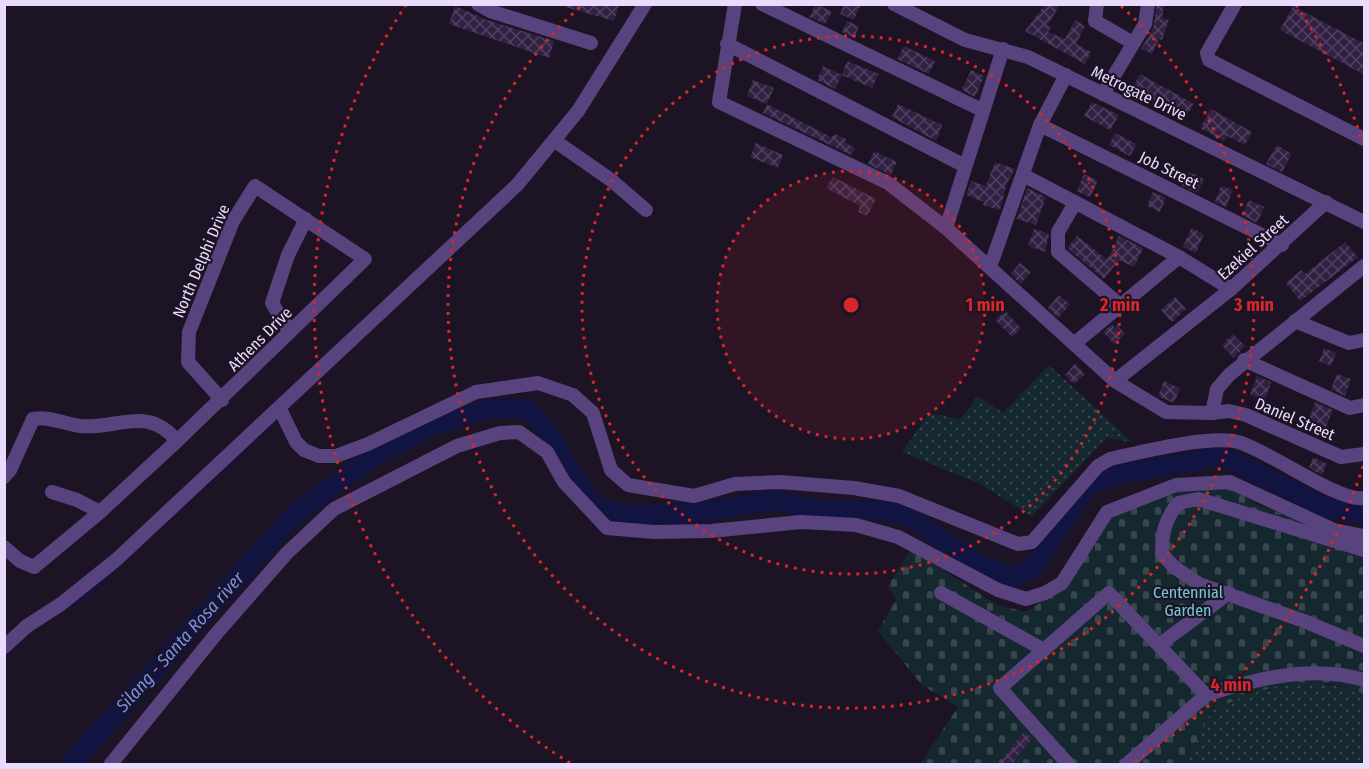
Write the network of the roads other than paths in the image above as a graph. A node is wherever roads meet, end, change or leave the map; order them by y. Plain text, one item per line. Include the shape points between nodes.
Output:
1 (478, 4) edge
2 (645, 4) edge
3 (735, 4) edge
4 (762, 4) edge
5 (894, 4) edge
6 (1097, 4) edge
7 (1148, 4) edge
8 (1235, 4) edge
9 (591, 43) dead end
10 (1133, 43) junction
11 (728, 44) junction
12 (1003, 49) junction
13 (1066, 75) junction
14 (1103, 94) junction
15 (982, 110) junction
16 (1040, 125) junction
17 (1365, 139) edge
18 (555, 141) junction
19 (965, 166) junction
20 (1023, 175) junction
21 (1326, 202) junction
22 (1075, 203) junction
23 (646, 210) dead end
24 (306, 219) junction
25 (1365, 222) edge
26 (946, 228) junction
27 (1282, 245) junction
28 (1179, 257) junction
29 (365, 259) joint
30 (990, 267) junction
31 (1361, 273) edge
32 (1231, 290) junction
33 (1120, 304) junction
34 (1295, 321) junction
35 (290, 332) junction
36 (1365, 340) edge
37 (1075, 344) junction
38 (1244, 360) junction
39 (1115, 381) junction
40 (222, 400) junction
41 (1365, 405) edge
42 (280, 409) junction
43 (1212, 413) junction
44 (177, 441) junction
45 (1365, 454) edge
46 (4, 477) edge
47 (52, 492) dead end
48 (1365, 498) edge
49 (100, 512) junction
50 (1365, 536) edge
51 (5, 550) edge
52 (1365, 550) edge
53 (941, 593) dead end
54 (1228, 593) junction
55 (1159, 645) junction
56 (1365, 646) edge
57 (4, 647) edge
58 (1044, 650) junction
59 (1365, 680) edge
60 (1206, 695) junction
61 (111, 765) edge
62 (1068, 765) edge
63 (1127, 765) edge

1 - 9 street
2 - 18 street
3 - 11 street
4 - 15 street
5 - 12 street, Metrogate Drive via 965,40
6 - 10 street via 1095,21
7 - 10 street via 1145,24
8 - 17 street via 1207,53 1209,60
10 - 14 street
11 - 19 street
11 - 26 street via 719,102 888,183
12 - 13 street, Metrogate Drive
12 - 15 street
13 - 14 street, Metrogate Drive
13 - 16 street
14 - 21 street, Metrogate Drive
15 - 19 street
16 - 20 street
16 - 27 street, Job Street
18 - 23 street
18 - 42 street via 517,185
19 - 26 street
20 - 22 street
20 - 30 street
21 - 25 street, Metrogate Drive
21 - 27 street, Ezekiel Street
22 - 28 street
22 - 33 street via 1058,232 1058,252
24 - 29 street, North Delphi Drive
24 - 35 street via 288,255 272,303
24 - 40 street, North Delphi Drive via 255,186 233,221 189,332 188,362
26 - 30 street
27 - 32 street, Ezekiel Street
28 - 32 street
28 - 33 street
29 - 35 street, Athens Drive
30 - 37 street
31 - 34 street
32 - 39 street, Ezekiel Street
33 - 37 street
34 - 36 street via 1349,343
34 - 38 street
35 - 40 street, Athens Drive
37 - 39 street
38 - 41 street via 1350,408
38 - 43 street via 1216,389
39 - 43 street, Daniel Street via 1166,412
40 - 44 street, Athens Drive
42 - 48 street via 304,450 319,456 336,456 476,392 538,383 573,395 592,413 611,470 628,485 694,496 735,484 780,482 854,488 899,496 1018,544 1032,542 1098,466 1110,459 1216,440 1255,448 1339,492
42 - 57 street via 116,560
43 - 45 street, Daniel Street via 1246,415 1341,457
44 - 46 street via 169,431 150,421 83,426 33,418
44 - 49 street, Athens Drive
47 - 49 street
49 - 51 street, Athens Drive via 34,567
50 - 61 street via 1334,530 1230,482 1176,485 1107,512 1062,583 1026,599 998,590 898,537 856,525 801,522 711,531 607,528 564,482 547,452 519,432 500,433 457,446 334,509 216,634
52 - 54 street via 1198,498 1178,503 1167,518 1162,554 1196,583
53 - 58 street
54 - 55 street
54 - 56 street
55 - 58 street via 1109,593
55 - 60 street
58 - 62 street via 1000,688
59 - 60 street via 1297,674 1246,682
60 - 63 street

